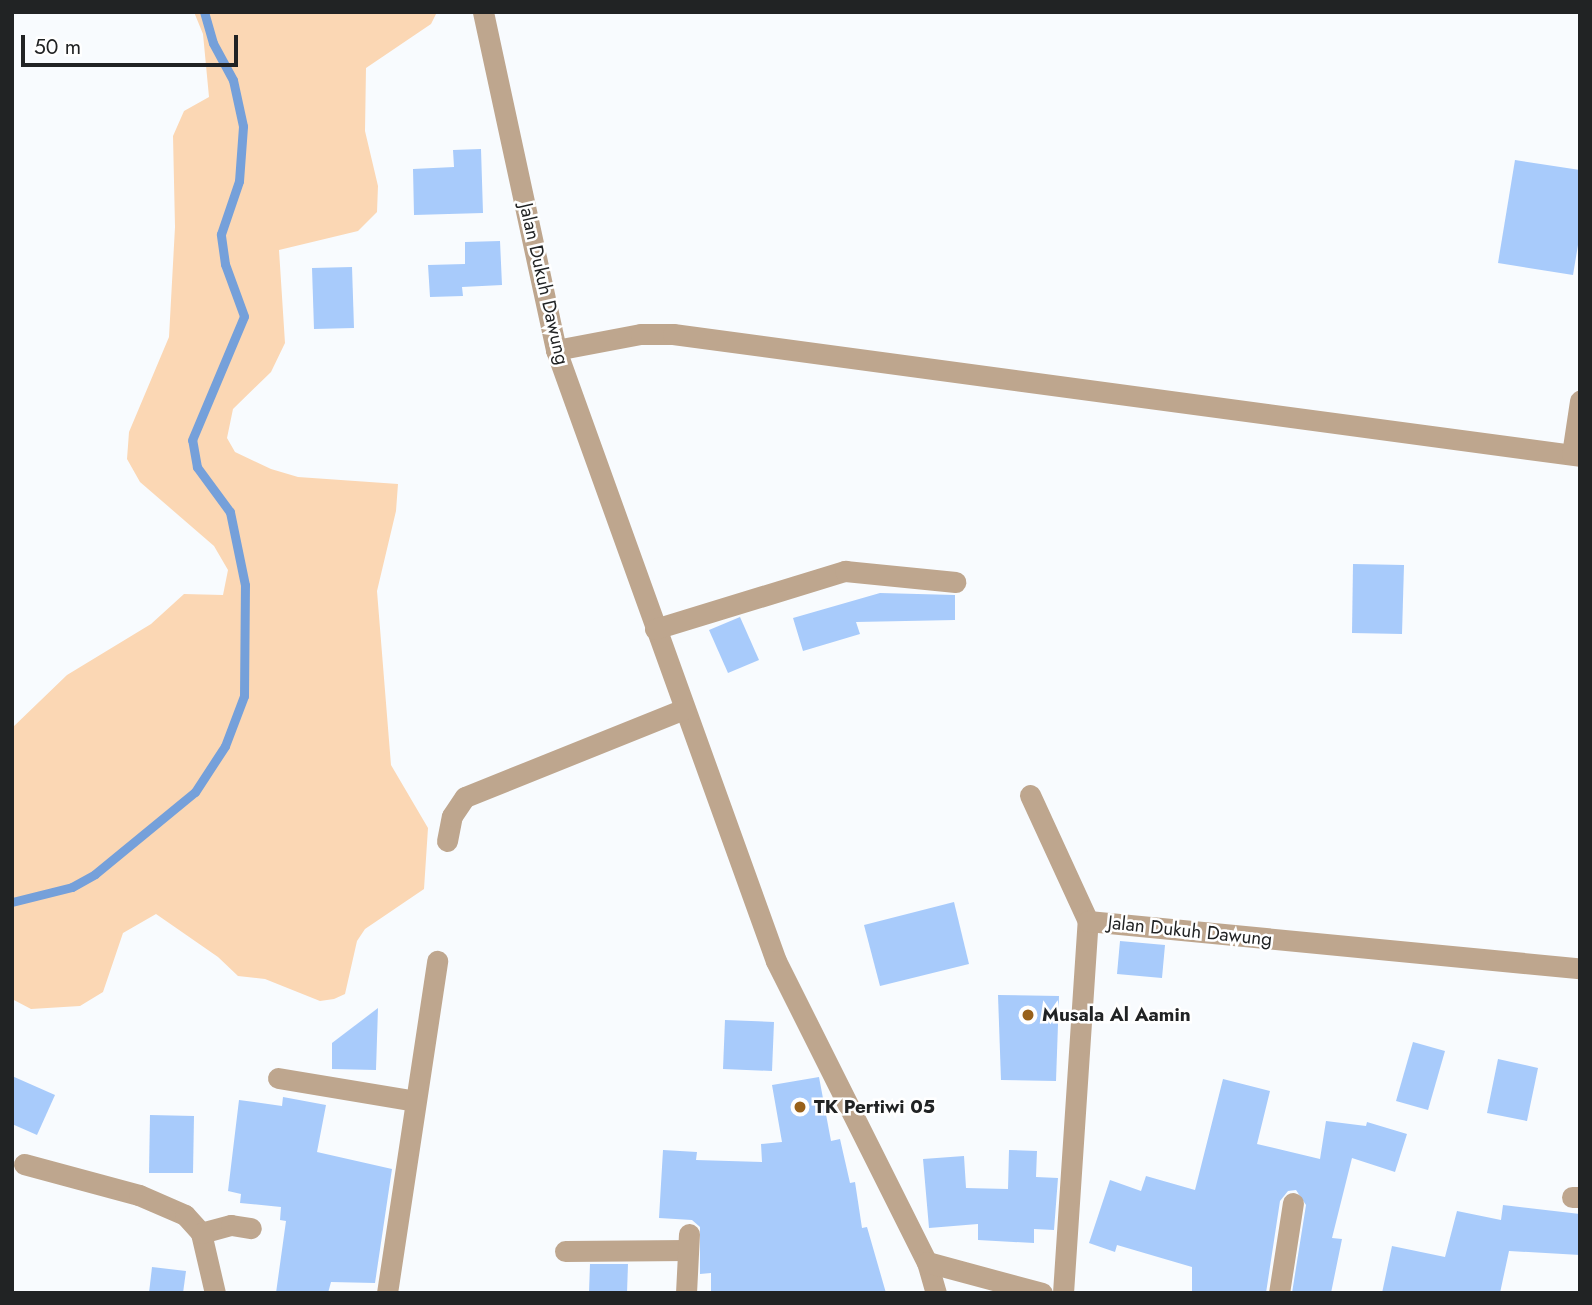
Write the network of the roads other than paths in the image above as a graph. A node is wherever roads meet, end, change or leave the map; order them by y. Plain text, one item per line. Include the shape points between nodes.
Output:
1 (483, 12) edge
2 (556, 351) junction
3 (1580, 401) edge
4 (1576, 455) edge
5 (955, 582) dead end
6 (655, 629) junction
7 (684, 709) junction
8 (1030, 795) dead end
9 (447, 841) dead end
10 (1088, 921) junction
11 (437, 961) dead end
12 (1580, 968) edge
13 (278, 1078) dead end
14 (415, 1101) junction
15 (24, 1164) dead end
16 (1293, 1203) dead end
17 (251, 1228) dead end
18 (201, 1233) junction
19 (565, 1251) dead end
20 (927, 1262) junction
21 (215, 1293) edge
22 (387, 1293) edge
23 (686, 1293) edge
24 (936, 1293) edge
25 (1042, 1293) edge
26 (1063, 1293) edge
27 (1279, 1293) edge

1 - 2 street, Jalan Dukuh Dawung
2 - 4 street via 641,334 673,334
2 - 6 street, Jalan Dukuh Dawung
3 - 4 street
5 - 6 street via 845,571
6 - 7 street, Jalan Dukuh Dawung
7 - 9 street via 464,797 452,816
7 - 20 street, Jalan Dukuh Dawung via 776,961
8 - 10 street
10 - 12 street, Jalan Dukuh Dawung
10 - 26 street, Jalan Dukuh Dawung
11 - 14 street
13 - 14 street
14 - 22 street
15 - 18 street via 138,1195 185,1215
16 - 27 street
17 - 18 street via 227,1225
18 - 21 street
19 - 23 street via 688,1242
20 - 24 street, Jalan Dukuh Dawung
20 - 25 street

